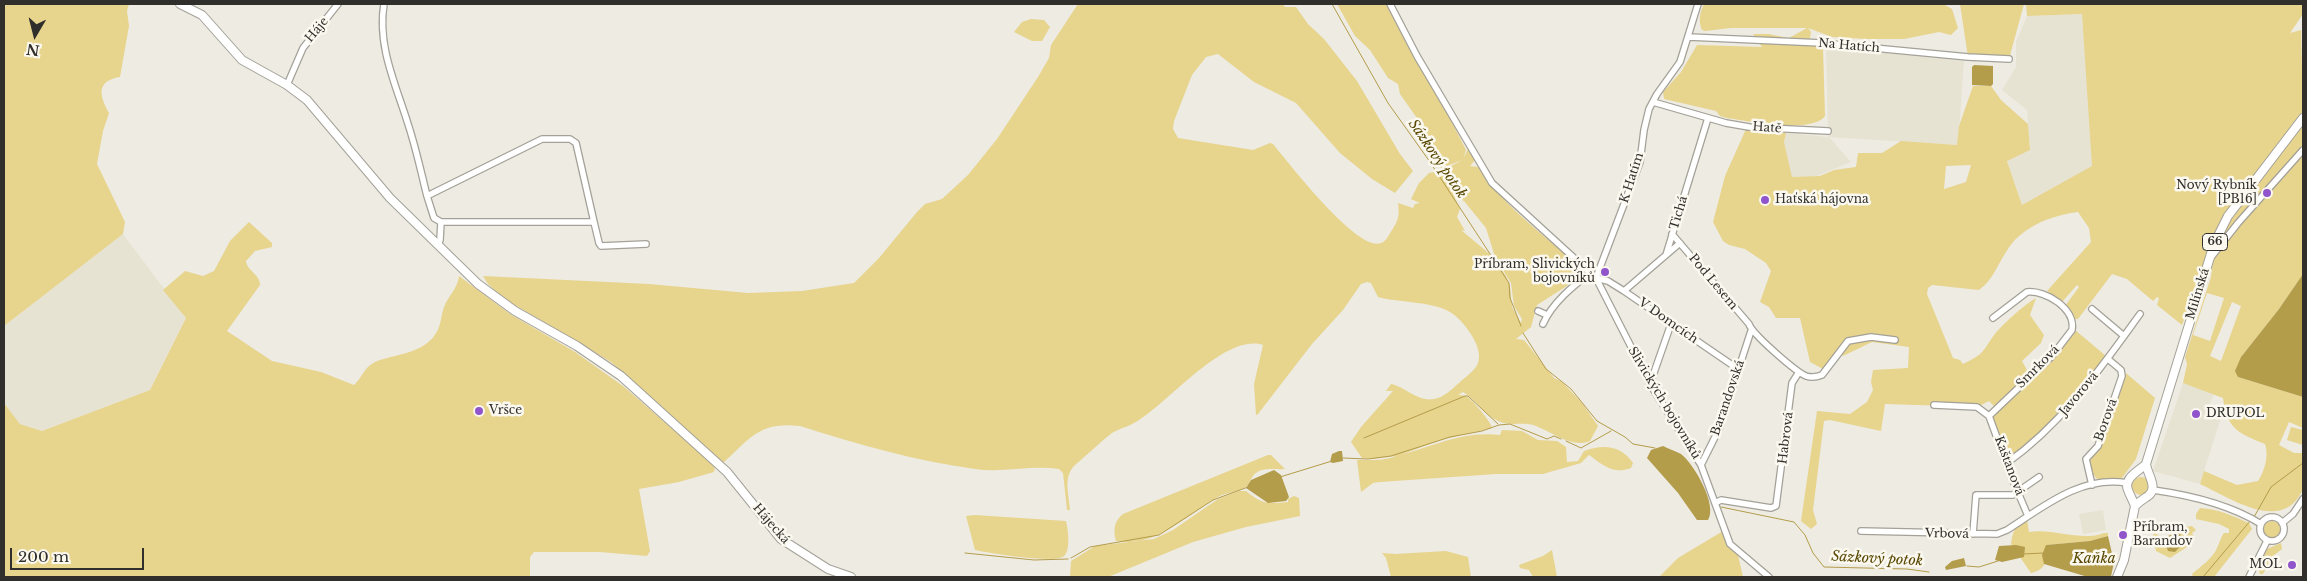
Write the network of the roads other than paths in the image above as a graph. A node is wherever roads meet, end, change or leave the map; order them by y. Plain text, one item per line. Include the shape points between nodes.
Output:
1 (180, 4) edge
2 (338, 4) edge
3 (384, 4) edge
4 (1390, 4) edge
5 (1698, 4) edge
6 (1689, 37) junction
7 (2009, 59) dead end
8 (288, 85) junction
9 (1653, 102) junction
10 (1708, 118) junction
11 (2303, 118) edge
12 (1828, 131) dead end
13 (2303, 150) edge
14 (427, 196) junction
15 (441, 222) junction
16 (594, 222) junction
17 (1672, 234) junction
18 (1680, 243) junction
19 (646, 244) dead end
20 (438, 245) junction
21 (1666, 254) junction
22 (2209, 260) junction
23 (1591, 272) junction
24 (1596, 278) junction
25 (1624, 291) junction
26 (2092, 309) dead end
27 (1538, 311) dead end
28 (2140, 314) dead end
29 (1547, 315) junction
30 (1993, 318) dead end
31 (1543, 324) dead end
32 (1671, 324) junction
33 (1751, 330) junction
34 (2124, 336) junction
35 (1895, 340) dead end
36 (2108, 359) junction
37 (1738, 369) junction
38 (1799, 372) junction
39 (1650, 384) junction
40 (1934, 405) dead end
41 (1989, 416) junction
42 (2007, 463) junction
43 (2146, 464) junction
44 (1701, 465) junction
45 (2137, 473) junction
46 (2147, 475) junction
47 (2039, 477) dead end
48 (2127, 483) junction
49 (2092, 485) junction
50 (2153, 490) junction
51 (2019, 492) junction
52 (2132, 496) junction
53 (2141, 499) junction
54 (2303, 499) edge
55 (1715, 503) junction
56 (2135, 506) junction
57 (2028, 516) junction
58 (2258, 522) junction
59 (2282, 523) junction
60 (1861, 531) dead end
61 (1972, 534) junction
62 (2267, 541) junction
63 (850, 577) edge
64 (1769, 577) edge
65 (2117, 577) edge
66 (2249, 577) edge

1 - 8 main road, Hájecká via 202,15 242,60
2 - 8 street, Háje via 303,48
3 - 14 street via 382,28 388,63
4 - 23 street, Slivických bojovníků via 1492,182
5 - 6 street, K Hatím
6 - 7 street, Na Hatích via 1822,43
6 - 9 street, K Hatím via 1680,62
8 - 20 main road, Hájecká via 306,100 390,198
9 - 10 street
9 - 24 street, K Hatím via 1645,124 1640,162
10 - 12 street, Hatě via 1749,127
10 - 17 street, Tichá
11 - 22 main road, Milínská / 66 via 2228,216
13 - 22 street
14 - 15 street via 434,218
14 - 16 street via 542,139 570,140 576,143
15 - 16 street
15 - 20 street
16 - 19 street via 602,246
17 - 18 street, Pod Lesem
17 - 21 street, Tichá
18 - 21 street
18 - 33 street, Pod Lesem
20 - 63 main road, Hájecká via 496,298 621,376 727,472 781,539 828,569
21 - 25 street
22 - 43 main road, Milínská / 66
23 - 24 street, Slivických bojovníků
23 - 29 street via 1576,283
24 - 25 street, V Domcích
24 - 39 street, Slivických bojovníků
25 - 32 street, V Domcích
26 - 34 street
27 - 29 street
28 - 34 street, Javorová
29 - 31 street
30 - 41 street, Smrková via 2031,291 2062,306 2072,319 2072,330 2052,356
32 - 37 street, V Domcích
32 - 39 street
33 - 37 street, Barandovská
33 - 38 street, Pod Lesem
34 - 36 street, Javorová
35 - 38 street via 1871,337 1848,341 1822,375 1810,377
36 - 42 street, Javorová via 2042,436
36 - 49 street, Borová via 2122,370 2122,376 2098,446 2086,459
37 - 44 street, Barandovská via 1718,429
38 - 55 street, Habrová via 1792,383 1776,506 1771,508 1721,500
39 - 44 street, Slivických bojovníků
40 - 41 street via 1976,407
41 - 42 street, Kaštanová
42 - 51 street, Kaštanová
43 - 45 main road, Milínská / 66
43 - 46 main road, Milínská
44 - 55 street, Slivických bojovníků
45 - 46 main road
45 - 48 main road, Milínská
46 - 50 main road, Milínská
47 - 51 street
48 - 49 street, Vrbová
48 - 52 main road
49 - 57 street, Vrbová via 2059,497
50 - 53 main road
50 - 58 street via 2215,504
51 - 57 street, Kaštanová
51 - 61 street via 2013,495 1976,495
52 - 53 main road
52 - 56 main road
53 - 56 main road
54 - 59 street
55 - 64 street, Slivických bojovníků via 1723,529 1734,549
56 - 65 main road via 2124,560
57 - 61 street, Vrbová via 2002,532
58 - 59 street via 2273,517
58 - 62 street via 2260,534
59 - 62 street via 2284,531 2280,539
60 - 61 street, Vrbová
62 - 66 street

